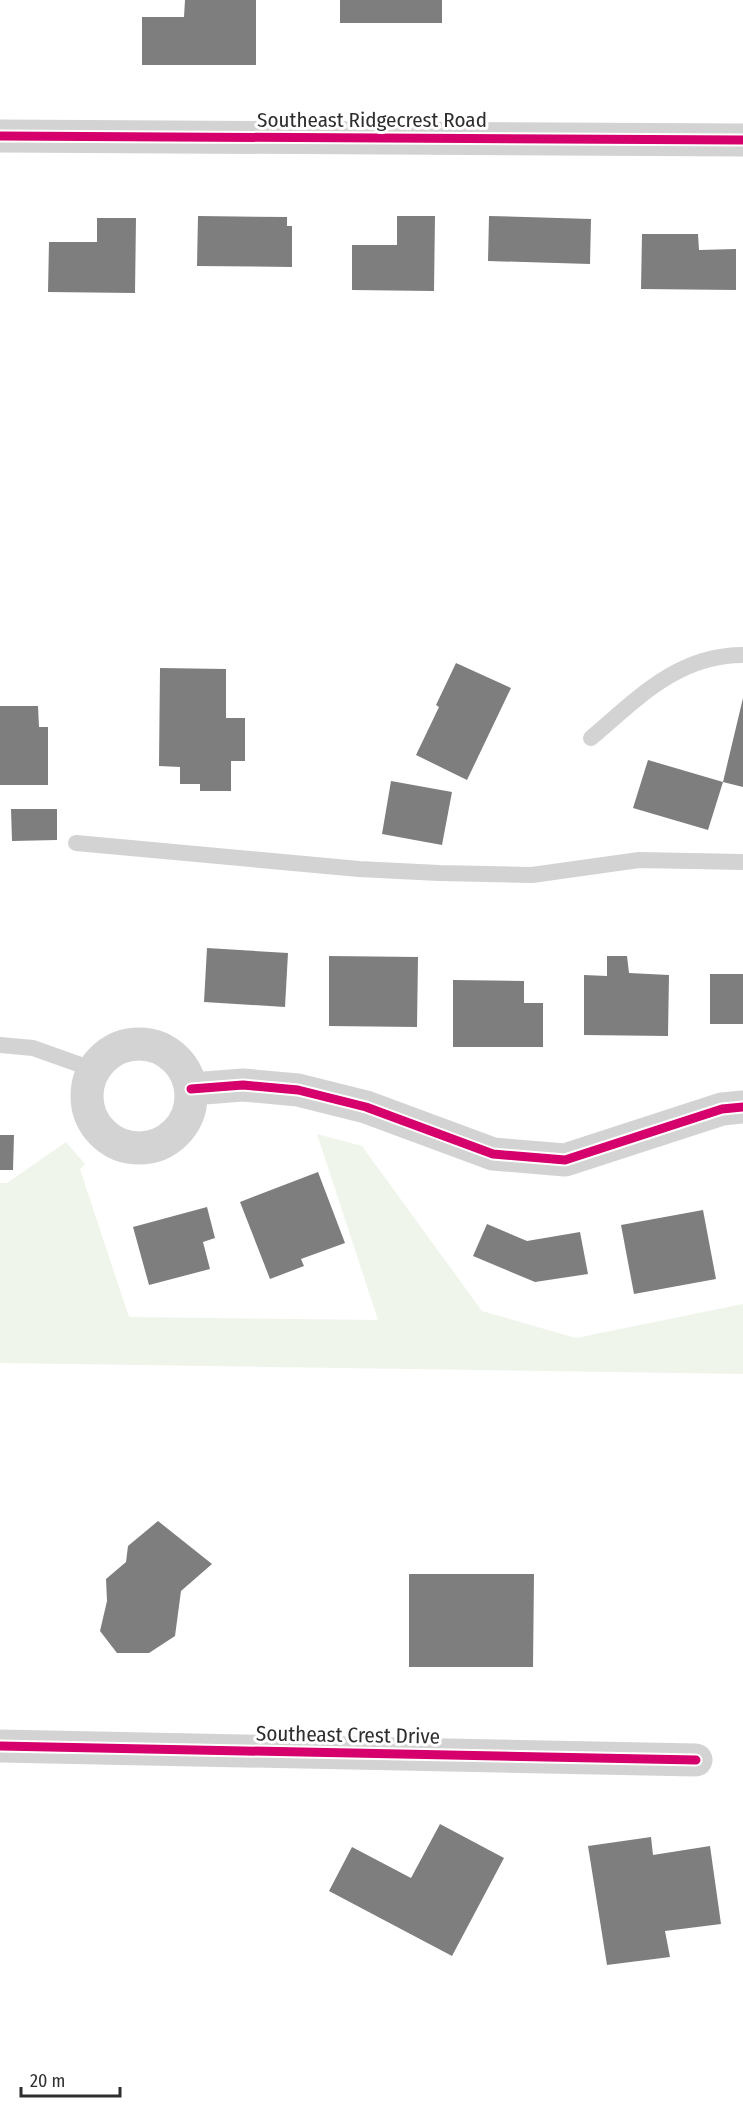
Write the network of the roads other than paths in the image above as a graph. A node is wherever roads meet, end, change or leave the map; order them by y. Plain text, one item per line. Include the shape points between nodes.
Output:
1 (0, 136) edge
2 (743, 140) edge
3 (743, 655) edge
4 (591, 738) dead end
5 (76, 843) dead end
6 (743, 862) edge
7 (0, 1045) edge
8 (94, 1070) junction
9 (191, 1089) junction
10 (743, 1107) edge
11 (0, 1746) edge
12 (696, 1760) dead end

1 - 2 street, Southeast Ridgecrest Road
3 - 4 lane via 711,656 681,668
5 - 6 lane via 439,873 532,875 639,860
7 - 8 lane via 33,1048
8 - 9 street via 111,1052 129,1045 149,1044 170,1053 184,1069
8 - 9 street via 87,1101 92,1119 102,1134 135,1149 173,1137 191,1108
9 - 10 street via 243,1085 298,1090 366,1107 493,1154 565,1160 722,1109
11 - 12 street, Southeast Crest Drive

